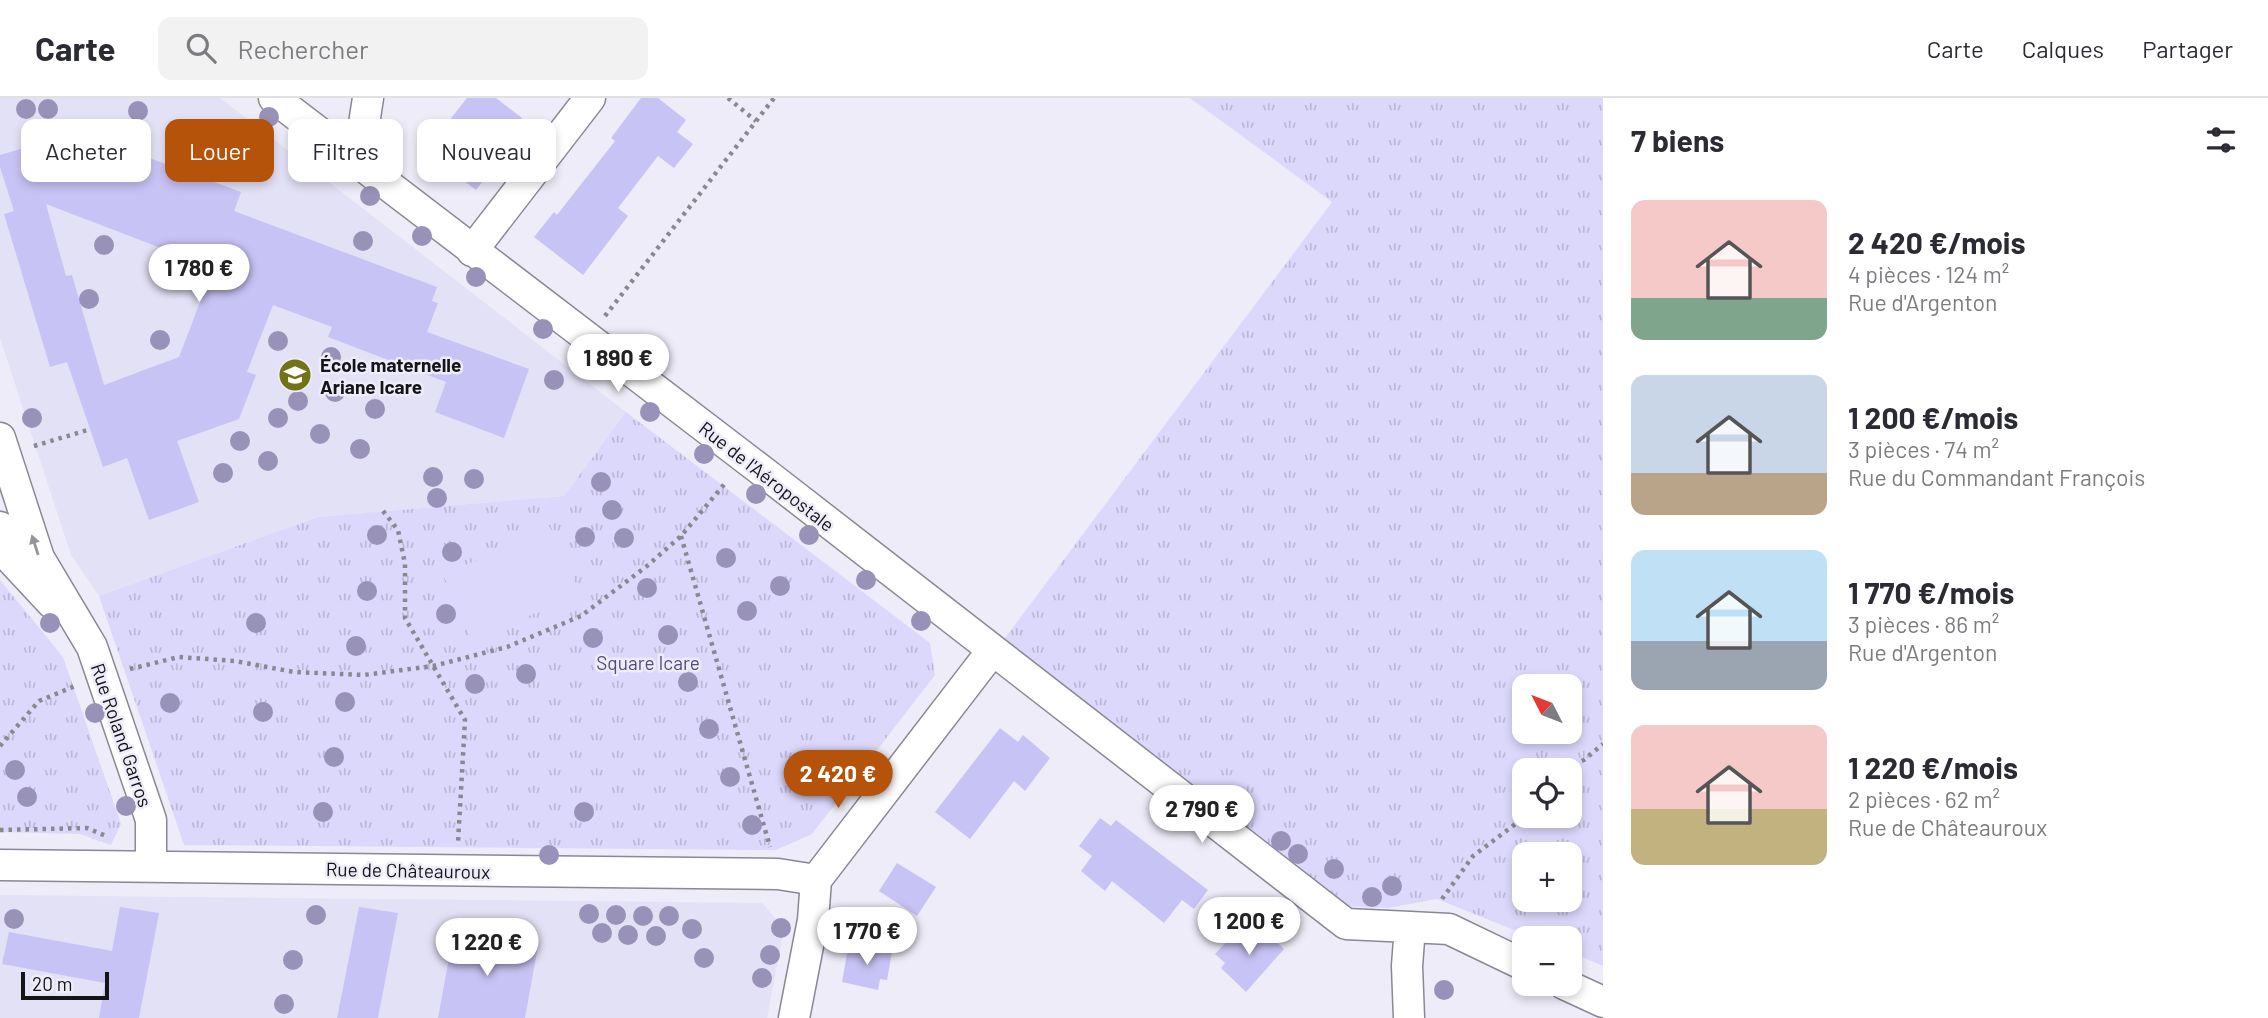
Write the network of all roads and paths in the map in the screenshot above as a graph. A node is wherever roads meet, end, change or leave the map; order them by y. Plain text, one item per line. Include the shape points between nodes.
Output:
1 (274, 98) edge
2 (368, 98) edge
3 (590, 98) edge
4 (727, 98) edge
5 (774, 98) edge
6 (301, 119) edge
7 (365, 119) edge
8 (756, 121) junction
9 (383, 182) edge
10 (472, 251) junction
11 (587, 339) junction
12 (91, 429) dead end
13 (13, 442) edge
14 (745, 458) junction
15 (383, 510) dead end
16 (0, 527) edge
17 (681, 536) junction
18 (92, 647) junction
19 (992, 651) junction
20 (433, 666) junction
21 (101, 675) junction
22 (1603, 744) edge
23 (0, 746) edge
24 (1582, 761) edge
25 (1512, 827) edge
26 (0, 865) edge
27 (151, 866) junction
28 (456, 872) junction
29 (778, 874) junction
30 (816, 880) junction
31 (1442, 899) dead end
32 (1410, 927) junction
33 (1512, 959) edge
34 (1582, 992) edge
35 (1603, 1002) edge
36 (794, 1018) edge
37 (1409, 1018) edge

1 - 6 street, Rue de l'Aéropostale
2 - 7 street
3 - 10 street
4 - 8 path
5 - 8 path
8 - 11 path
9 - 10 street, Rue de l'Aéropostale
10 - 11 street, Rue de l'Aéropostale
11 - 14 street, Rue de l'Aéropostale
12 - 13 path via 38,446
18 -> 13 street, Rue Roland Garros via 39,558
14 - 17 path
14 - 19 street, Rue de l'Aéropostale
15 - 20 path via 398,530 405,564 405,618
16 - 18 street, Rue Roland Garros via 11,559
17 - 20 path via 582,616 507,648
17 - 29 path
18 - 21 street, Rue Roland Garros
19 - 30 street
19 - 32 street, Rue de l'Aéropostale via 1346,924
20 - 21 path via 364,675 295,672 179,657
20 - 28 path via 465,720
21 - 23 path via 39,701
21 - 27 street, Rue Roland Garros via 151,820
22 - 24 path
25 - 31 path via 1473,856
26 - 27 street, Rue de Châteauroux
27 - 28 street, Rue de Châteauroux
28 - 29 street, Rue de Châteauroux
29 - 30 street, Rue de Châteauroux
30 - 36 street
32 - 33 street, Rue de l'Aéropostale via 1449,929
32 - 37 street
34 - 35 street

